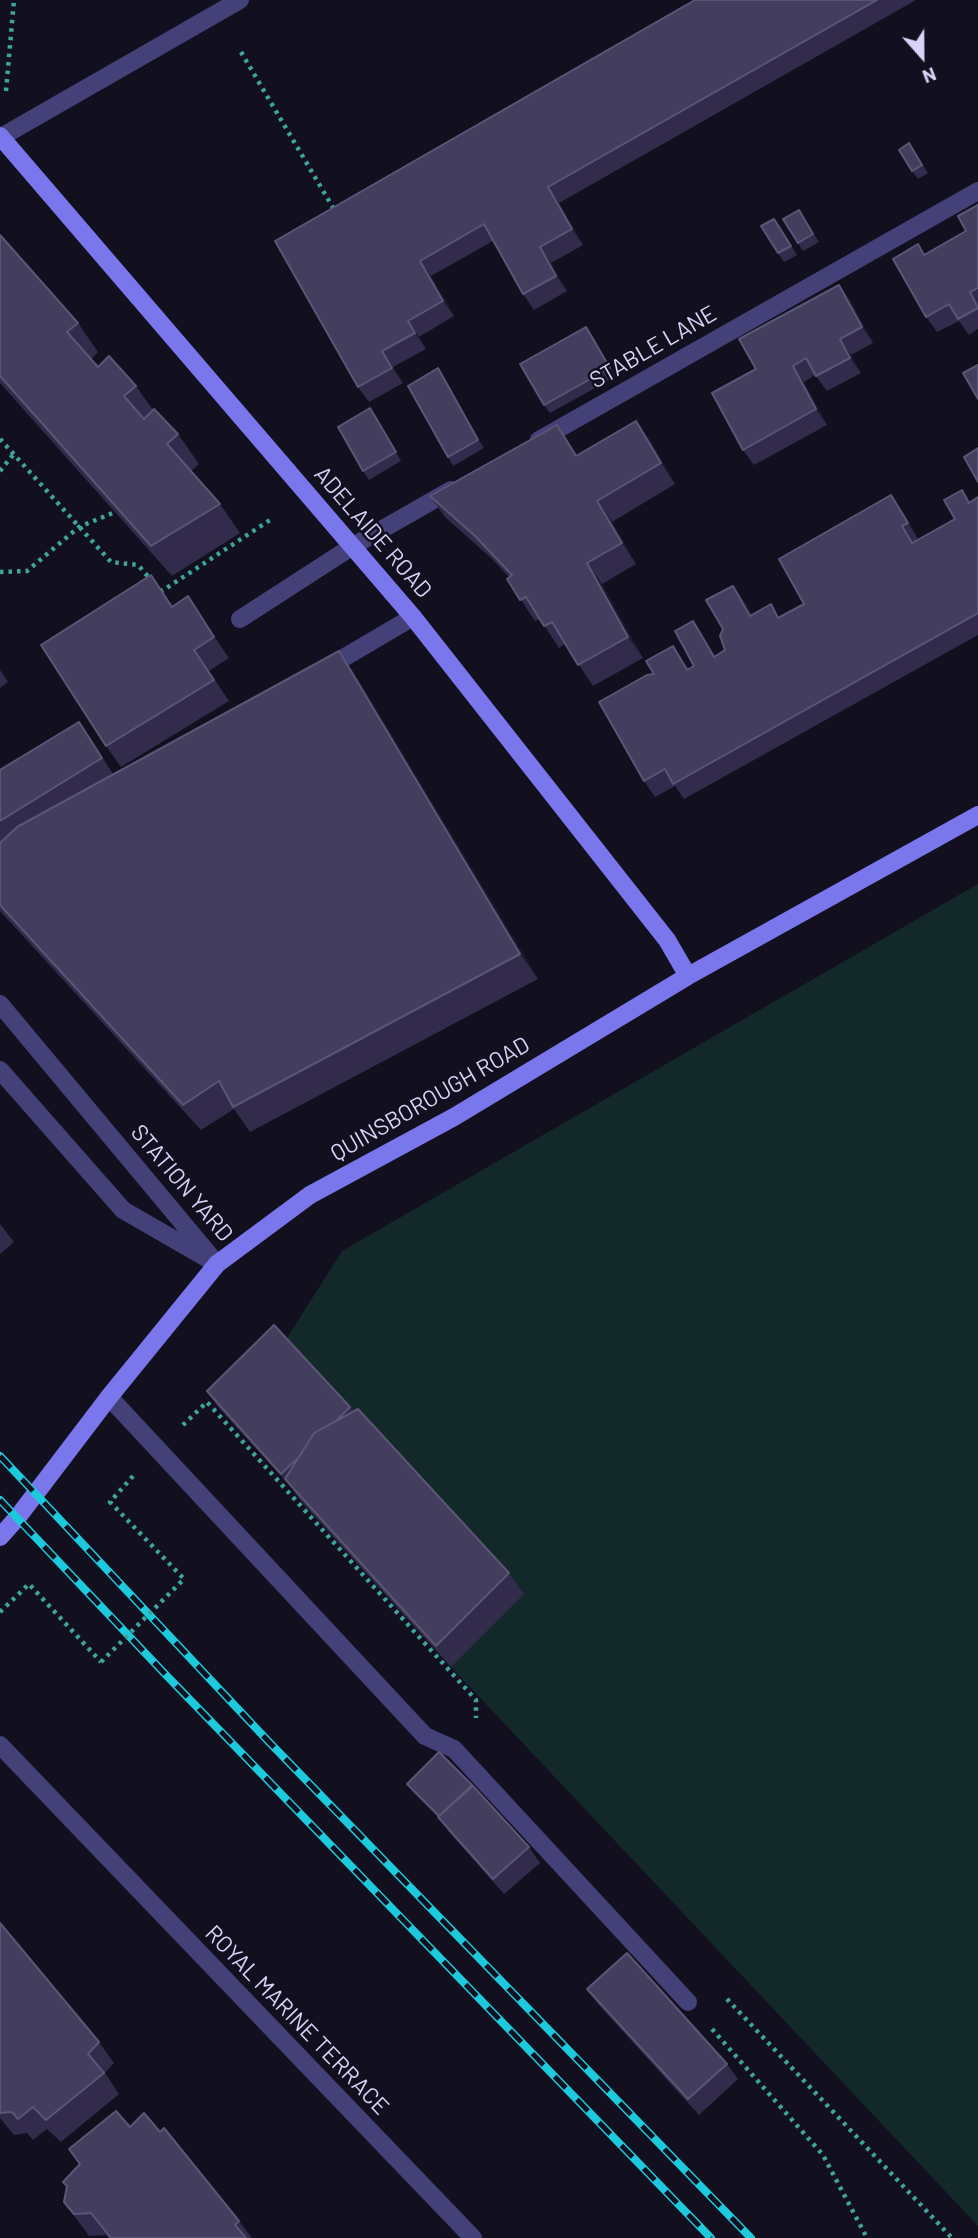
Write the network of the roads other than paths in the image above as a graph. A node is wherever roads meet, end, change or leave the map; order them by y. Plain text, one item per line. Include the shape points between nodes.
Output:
1 (240, 0) edge
2 (0, 137) edge
3 (978, 191) edge
4 (519, 451) edge
5 (471, 479) edge
6 (353, 546) junction
7 (413, 617) junction
8 (240, 619) dead end
9 (303, 682) edge
10 (978, 815) edge
11 (688, 976) junction
12 (0, 1004) edge
13 (0, 1070) edge
14 (217, 1264) junction
15 (109, 1396) junction
16 (0, 1537) edge
17 (0, 1745) edge
18 (688, 2002) road end
19 (473, 2238) edge

1 - 2 street
2 - 6 main road, ADELAIDE ROAD
3 - 4 street, STABLE LANE
5 - 6 street
6 - 7 main road, ADELAIDE ROAD
6 - 8 street
7 - 9 street
7 - 11 main road, ADELAIDE ROAD via 667,940
10 - 11 main road, QUINSBOROUGH ROAD
11 - 14 main road, QUINSBOROUGH ROAD via 454,1117 310,1195
12 - 14 street, STATION YARD
13 - 14 street, STATION YARD via 123,1210
14 - 15 main road, QUINSBOROUGH ROAD
15 - 16 main road, QUINSBOROUGH ROAD
15 - 18 street via 425,1736 454,1749
17 - 19 street, ROYAL MARINE TERRACE

